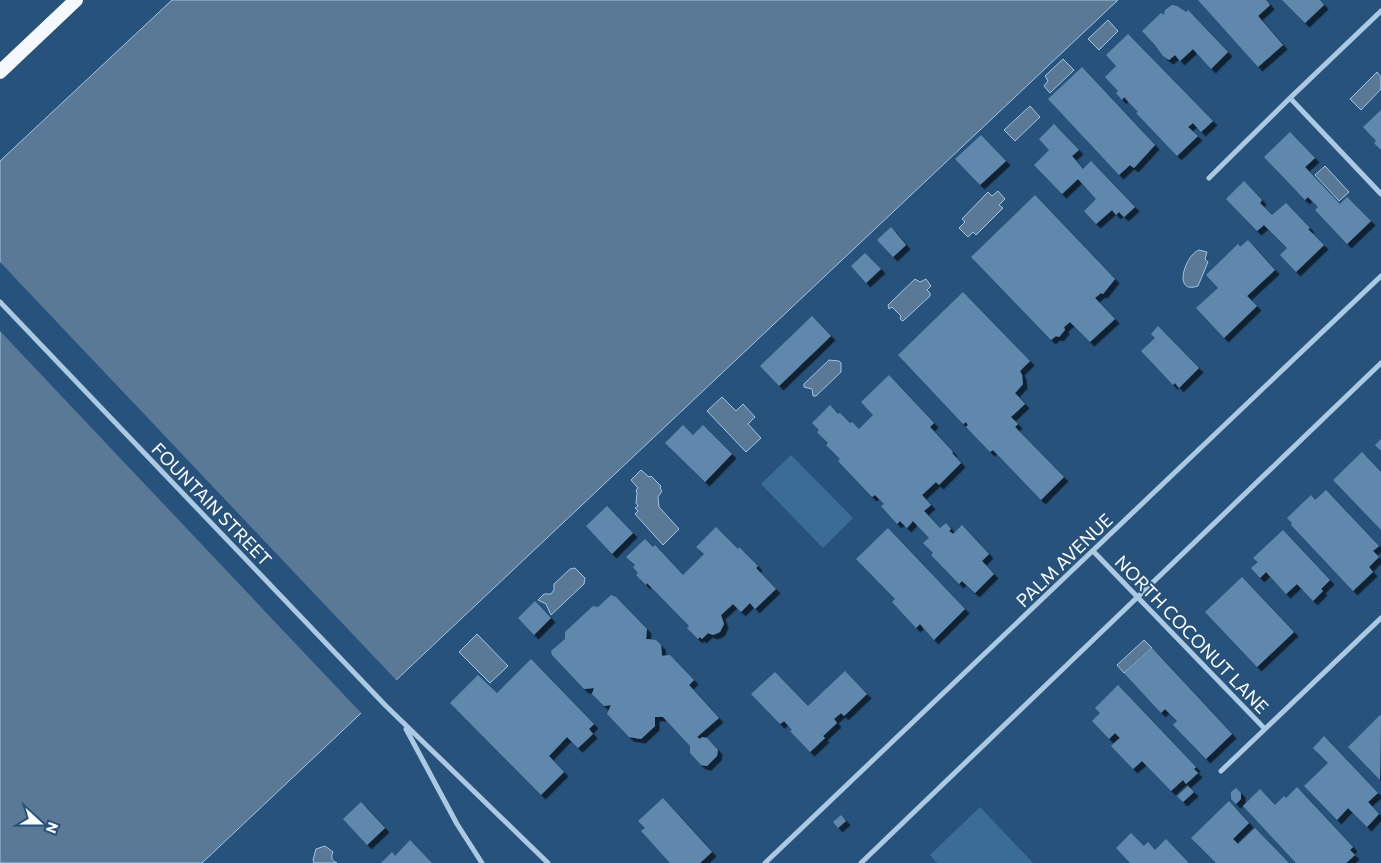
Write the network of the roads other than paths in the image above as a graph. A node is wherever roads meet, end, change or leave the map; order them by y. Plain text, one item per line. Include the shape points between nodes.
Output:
1 (76, 0) edge
2 (1381, 11) edge
3 (0, 72) edge
4 (1290, 98) junction
5 (1209, 178) dead end
6 (1381, 194) edge
7 (1381, 276) edge
8 (0, 302) edge
9 (1381, 363) edge
10 (1093, 551) junction
11 (1138, 597) junction
12 (1381, 618) edge
13 (404, 724) junction
14 (1265, 729) junction
15 (1220, 771) dead end
16 (482, 863) edge
17 (548, 863) edge
18 (765, 863) edge
19 (861, 863) edge

1 - 3 highway
2 - 4 street
4 - 5 street
4 - 6 street
7 - 10 street, PALM AVENUE
8 - 13 street, FOUNTAIN STREET
9 - 11 street
10 - 11 street, NORTH COCONUT LANE
10 - 18 street, PALM AVENUE
11 - 14 street, NORTH COCONUT LANE
11 - 19 street
12 - 14 street, NORTH COCONUT LANE
13 - 16 street, FOUNTAIN STREET via 457,824
13 - 17 street, FOUNTAIN STREET
14 - 15 street

